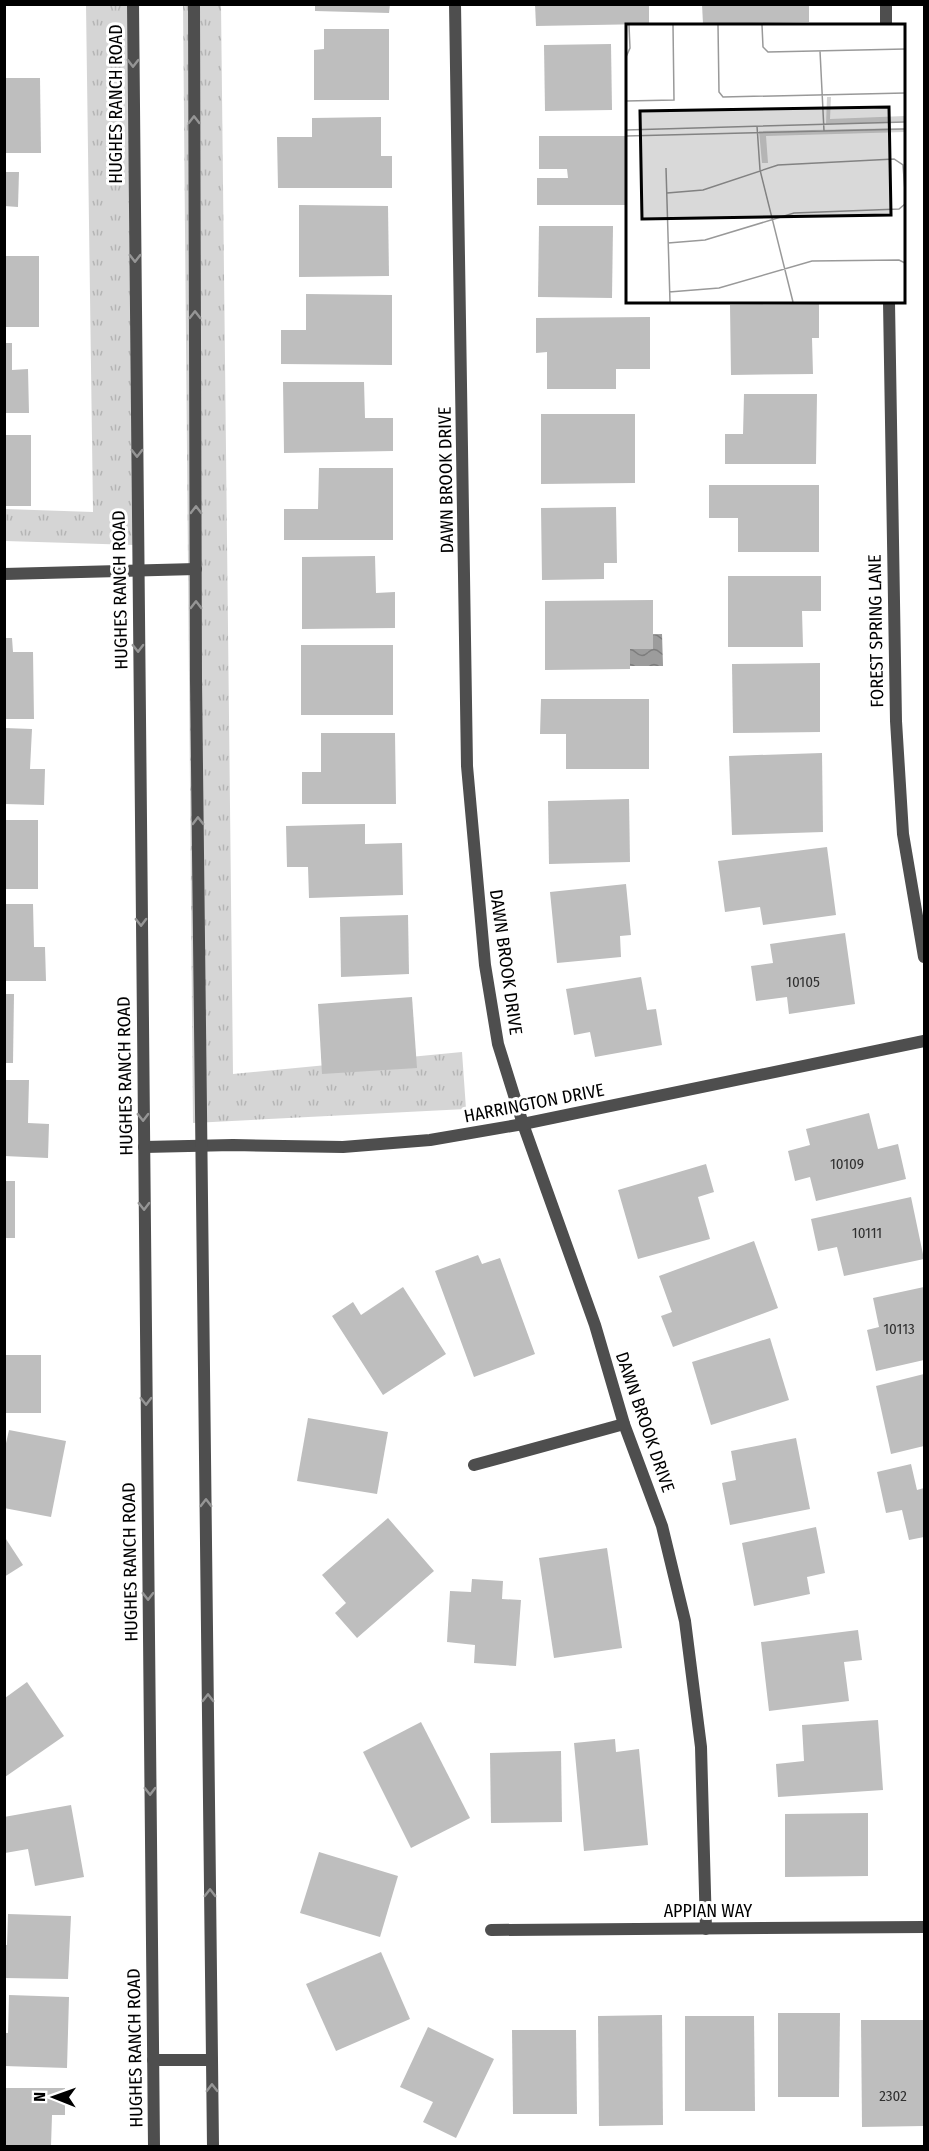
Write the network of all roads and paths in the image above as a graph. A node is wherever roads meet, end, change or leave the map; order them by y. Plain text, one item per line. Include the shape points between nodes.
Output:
1 (133, 4) edge
2 (194, 4) edge
3 (455, 4) edge
4 (886, 4) edge
5 (886, 24) edge
6 (889, 303) edge
7 (138, 569) junction
8 (196, 569) junction
9 (4, 574) edge
10 (924, 957) edge
11 (924, 1041) edge
12 (523, 1125) junction
13 (144, 1147) junction
14 (202, 1147) junction
15 (624, 1424) junction
16 (474, 1465) dead end
17 (924, 1927) edge
18 (706, 1929) junction
19 (491, 1930) dead end
20 (153, 2060) junction
21 (211, 2060) junction
22 (154, 2146) edge
23 (213, 2146) edge

1 -> 7 street, HUGHES RANCH ROAD
8 -> 2 street
3 - 12 street, DAWN BROOK DRIVE via 467,766 485,965 498,1044
4 - 5 street
6 - 10 street, FOREST SPRING LANE via 896,720 903,834
7 - 8 street
7 - 9 street
7 -> 13 street, HUGHES RANCH ROAD
14 -> 8 street
11 - 12 street, HARRINGTON DRIVE
12 - 14 street, HARRINGTON DRIVE via 430,1140 344,1147
12 - 15 street, DAWN BROOK DRIVE via 595,1325
13 - 14 street, HARRINGTON DRIVE
13 -> 20 street, HUGHES RANCH ROAD
21 -> 14 street
15 - 16 street
15 - 18 street, DAWN BROOK DRIVE via 662,1526 685,1621 701,1747
17 - 18 street, APPIAN WAY
18 - 19 street, APPIAN WAY
20 - 21 street
20 - 22 street, HUGHES RANCH ROAD
23 -> 21 street

